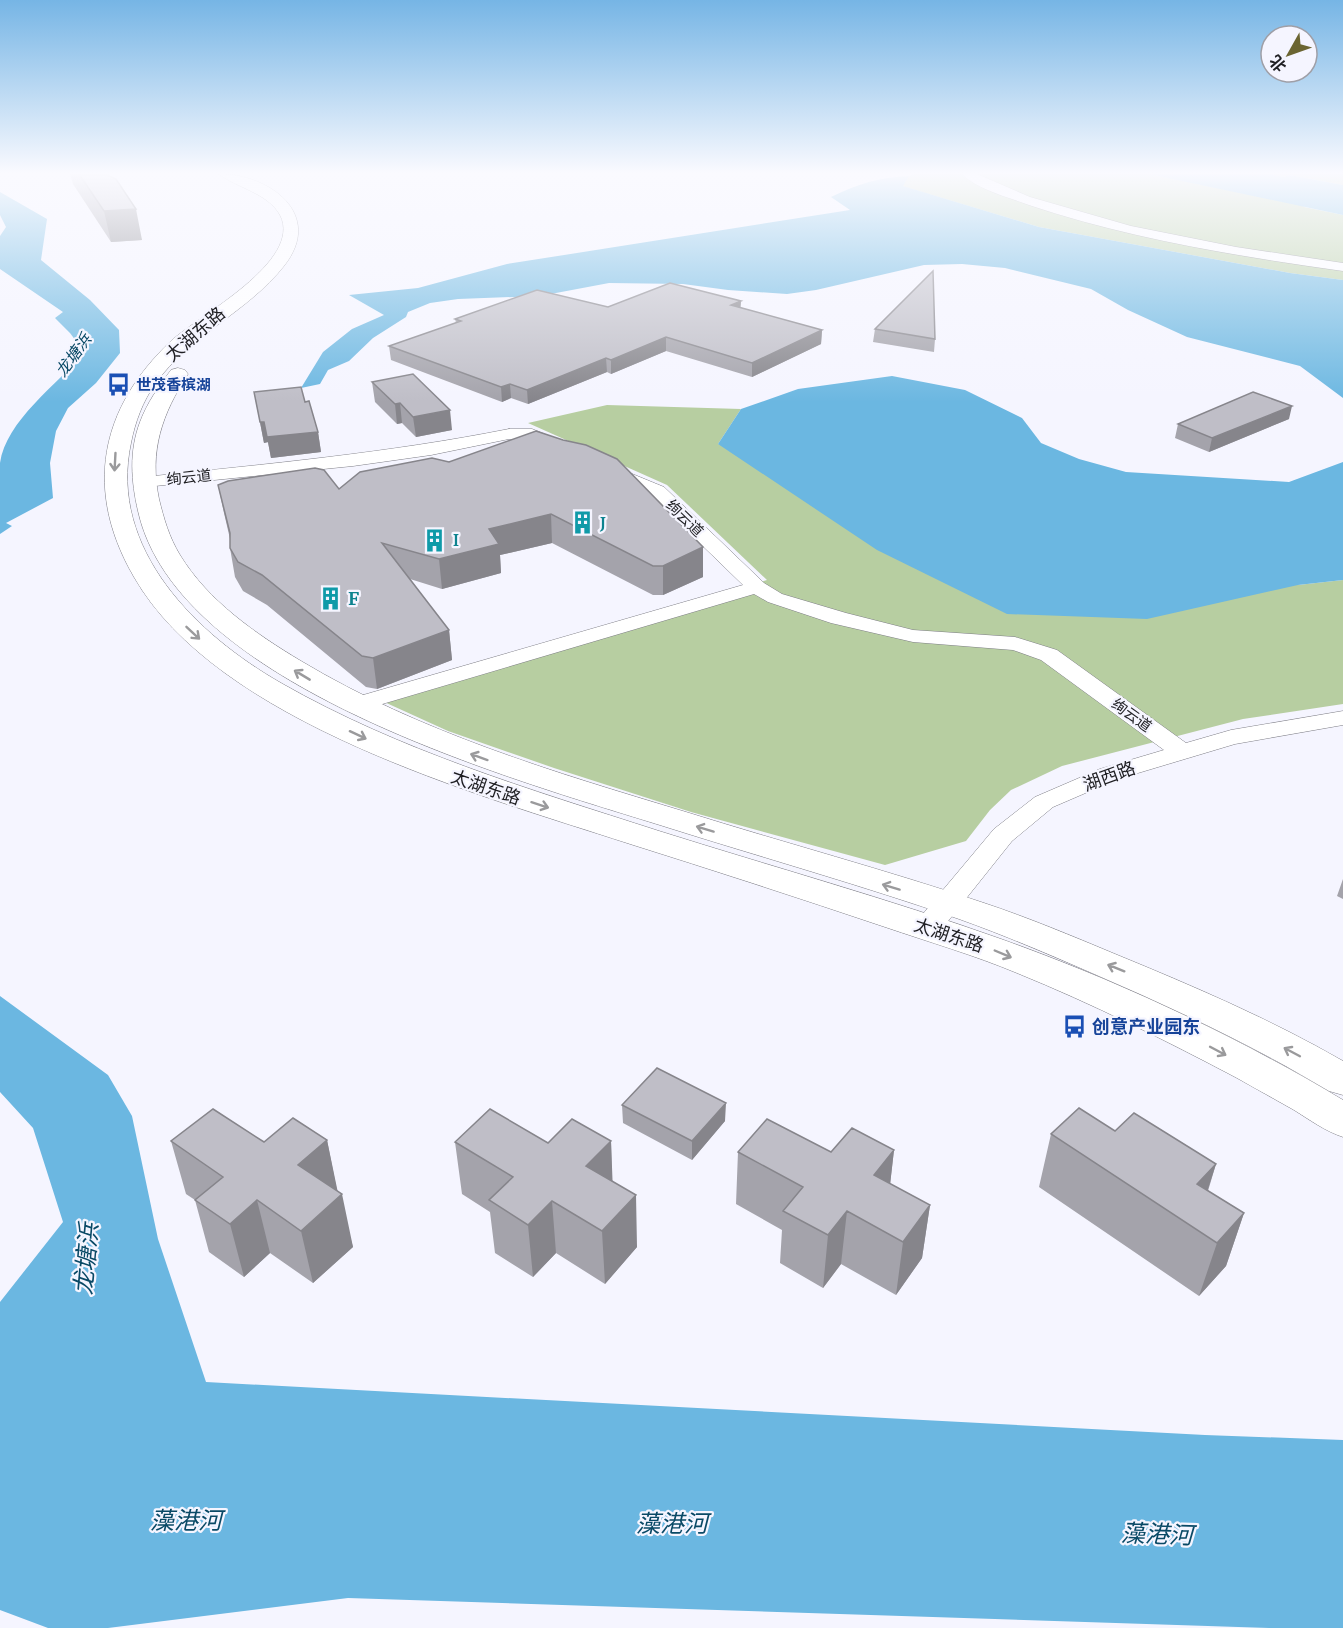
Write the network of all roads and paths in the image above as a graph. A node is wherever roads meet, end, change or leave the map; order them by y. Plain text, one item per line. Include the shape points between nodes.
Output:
1 (288, 250) edge
2 (308, 250) edge
3 (1236, 250) edge
4 (1343, 267) edge
5 (154, 412) junction
6 (126, 415) junction
7 (574, 453) edge
8 (595, 462) edge
9 (145, 482) junction
10 (757, 587) junction
11 (354, 705) junction
12 (1343, 718) edge
13 (1183, 752) junction
14 (937, 916) junction
15 (1343, 1080) edge
16 (1343, 1121) edge

1 - 6 main road, 太湖东路 via 272,271 174,350 152,374
2 - 5 main road, 太湖东路 via 292,272 200,350 179,373
3 - 4 street
5 - 6 main road
5 - 9 main road, 太湖东路 via 144,451
6 -> 14 main road, 太湖东路 via 116,451 114,496 138,564 169,610 212,650 266,686 325,720 447,774
7 - 9 street, 绚云道 via 532,434 509,434 353,461
8 - 10 street, 绚云道 via 657,490
11 -> 9 main road, 太湖东路 via 245,638 199,598 173,565 156,534
10 - 11 street
10 - 13 street, 绚云道 via 775,598 914,636 1015,644 1049,655
14 -> 11 main road, 太湖东路 via 535,777
12 - 13 street, 湖西路 via 1231,737
13 - 14 street, 湖西路 via 1109,774 1044,802 1003,835
15 -> 14 main road, 太湖东路 via 1195,1001 1010,925
14 -> 16 main road, 太湖东路 via 994,950 1167,1024

